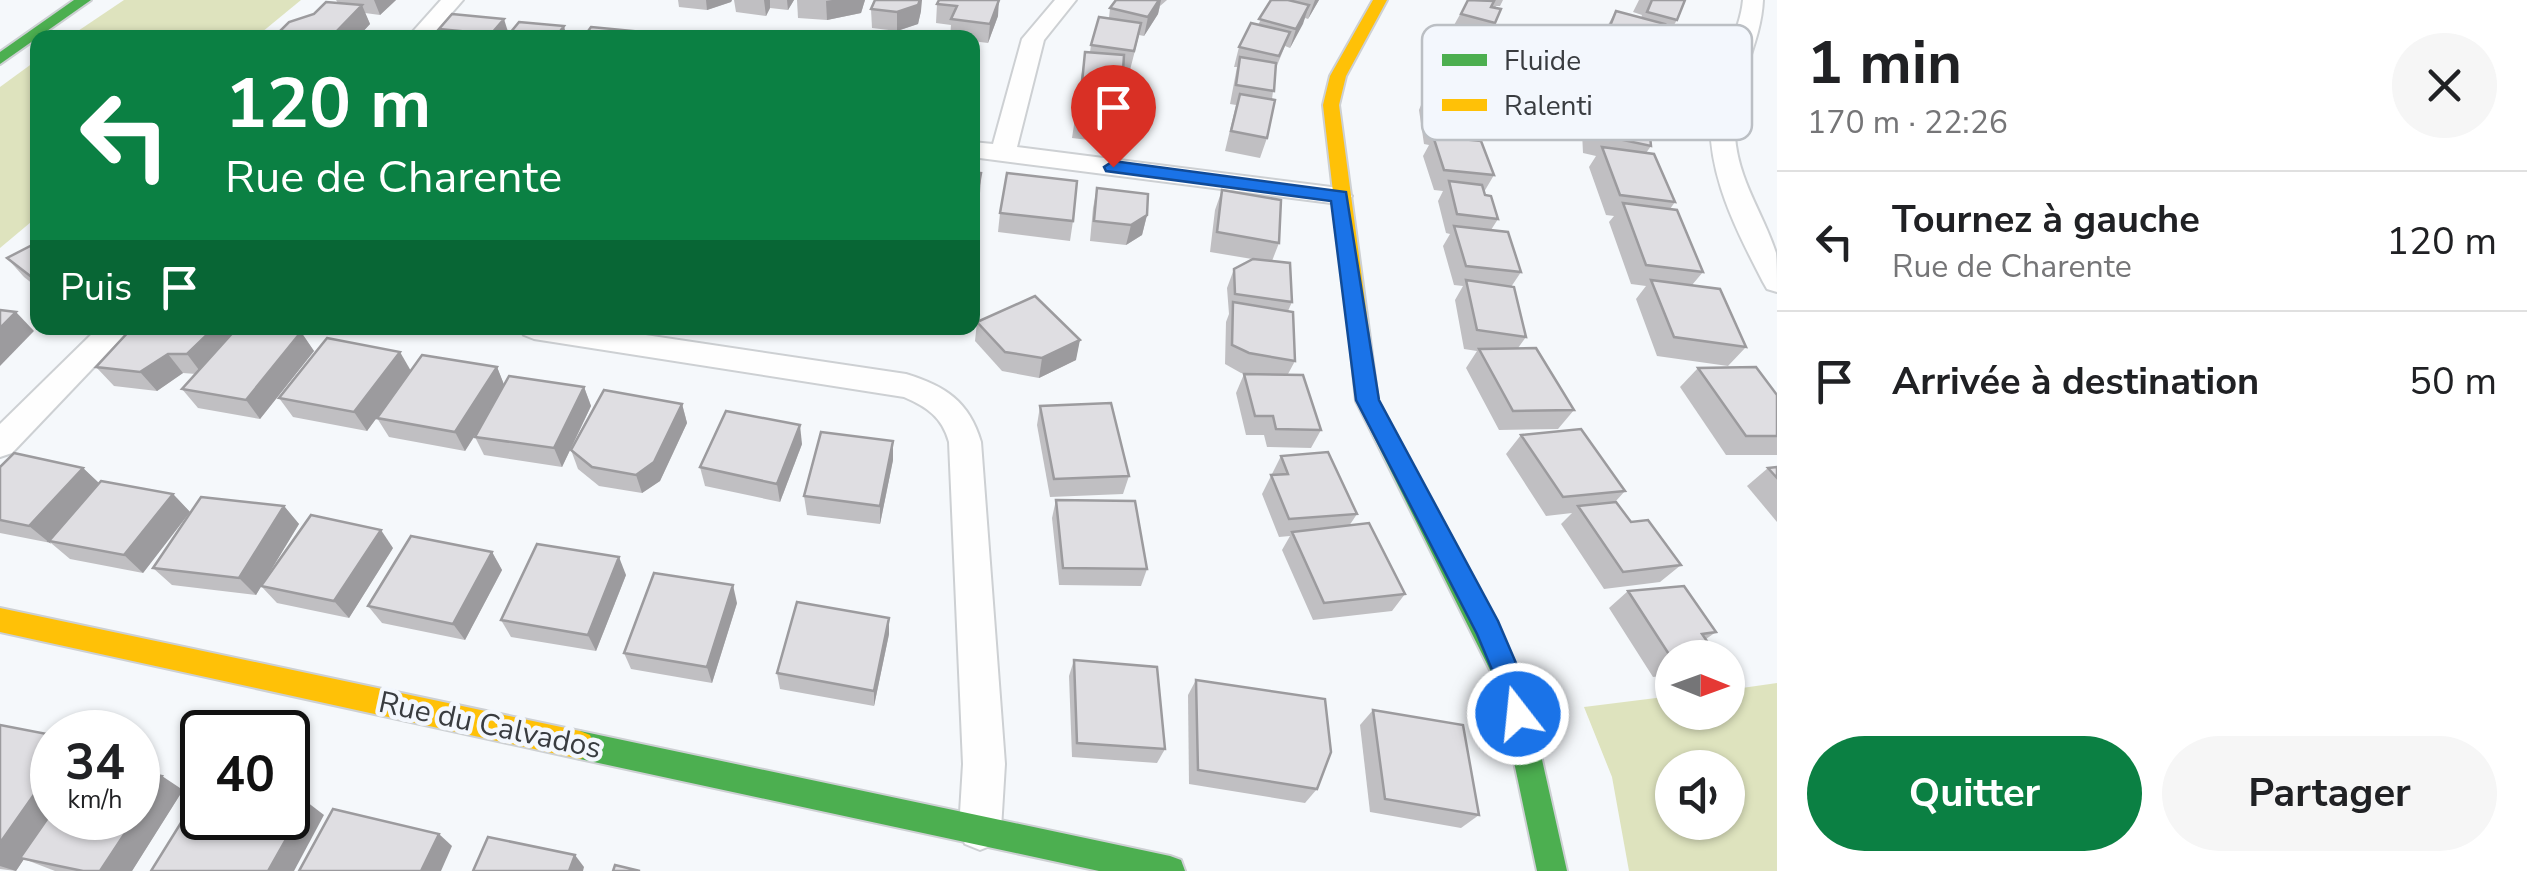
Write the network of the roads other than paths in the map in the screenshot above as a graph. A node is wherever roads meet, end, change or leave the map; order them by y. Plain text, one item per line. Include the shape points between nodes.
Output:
1 (84, 0) edge
2 (92, 0) edge
3 (453, 0) edge
4 (1065, 0) edge
5 (1380, 0) edge
6 (1752, 0) edge
7 (1750, 25) edge
8 (42, 30) edge
9 (43, 30) edge
10 (425, 30) edge
11 (30, 38) edge
12 (0, 59) edge
13 (1724, 140) edge
14 (980, 150) edge
15 (1002, 153) junction
16 (1340, 196) junction
17 (1777, 282) edge
18 (109, 335) edge
19 (579, 335) edge
20 (0, 444) edge
21 (0, 620) edge
22 (980, 829) junction
23 (1170, 871) edge
24 (1552, 871) edge

1 - 8 main road
2 - 9 main road
3 - 10 street
4 - 15 street via 1032,39
5 - 16 main road via 1331,94
6 - 7 street
11 - 12 main road
13 - 17 street via 1736,195
14 - 15 street
15 - 16 street
16 - 24 main road via 1368,400 1501,658
18 - 20 street
19 - 22 street via 906,386 956,414 964,442 984,764
21 - 22 main road, Rue du Calvados
22 - 23 main road, Rue du Calvados

